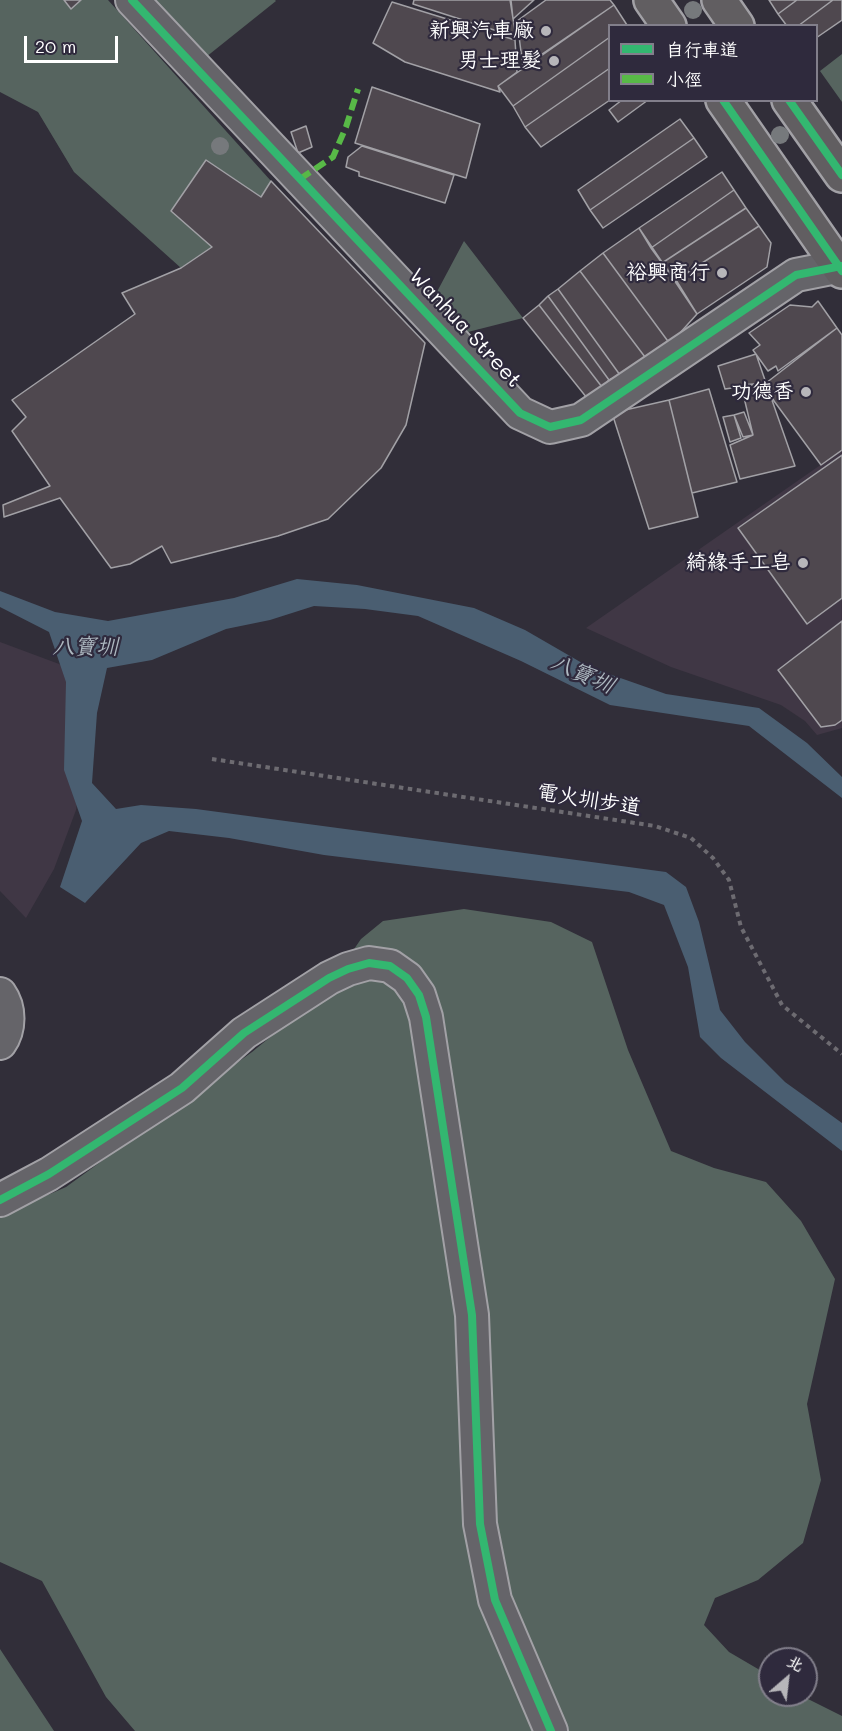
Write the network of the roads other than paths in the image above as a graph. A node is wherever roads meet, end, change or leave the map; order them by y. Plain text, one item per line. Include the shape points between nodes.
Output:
1 (132, 0) edge
2 (651, 0) edge
3 (719, 0) edge
4 (668, 24) edge
5 (736, 24) edge
6 (724, 102) edge
7 (790, 102) edge
8 (842, 176) edge
9 (841, 268) edge
10 (0, 994) edge
11 (0, 1043) edge
12 (0, 1200) edge
13 (551, 1731) edge

1 - 9 street, Wanhua Street via 520,413 550,427 581,420 796,275
2 - 4 main road
3 - 5 main road
6 - 9 main road
7 - 8 main road
10 - 11 street via 6,1001 8,1018
12 - 13 street via 50,1174 182,1088 244,1033 328,978 369,963 390,966 408,978 426,1017 472,1315 480,1524 495,1600

